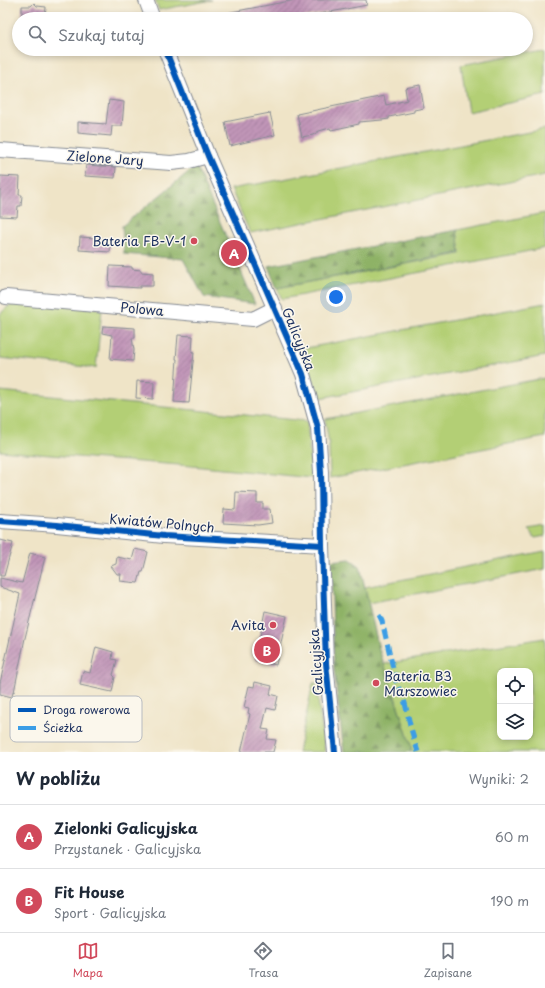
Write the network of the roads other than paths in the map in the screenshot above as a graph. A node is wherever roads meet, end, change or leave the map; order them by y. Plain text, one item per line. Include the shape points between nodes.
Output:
1 (146, 0) edge
2 (151, 12) edge
3 (168, 56) edge
4 (0, 150) edge
5 (208, 156) junction
6 (6, 297) dead end
7 (275, 308) junction
8 (0, 521) edge
9 (322, 545) junction
10 (335, 752) edge

1 - 2 street
3 - 5 street, Galicyjska
4 - 5 street, Zielone Jary via 171,163
5 - 7 street, Galicyjska
6 - 7 street, Polowa via 253,319
7 - 9 street, Galicyjska via 302,374 318,428
8 - 9 street, Kwiatów Polnych via 164,536
9 - 10 street, Galicyjska via 326,663

